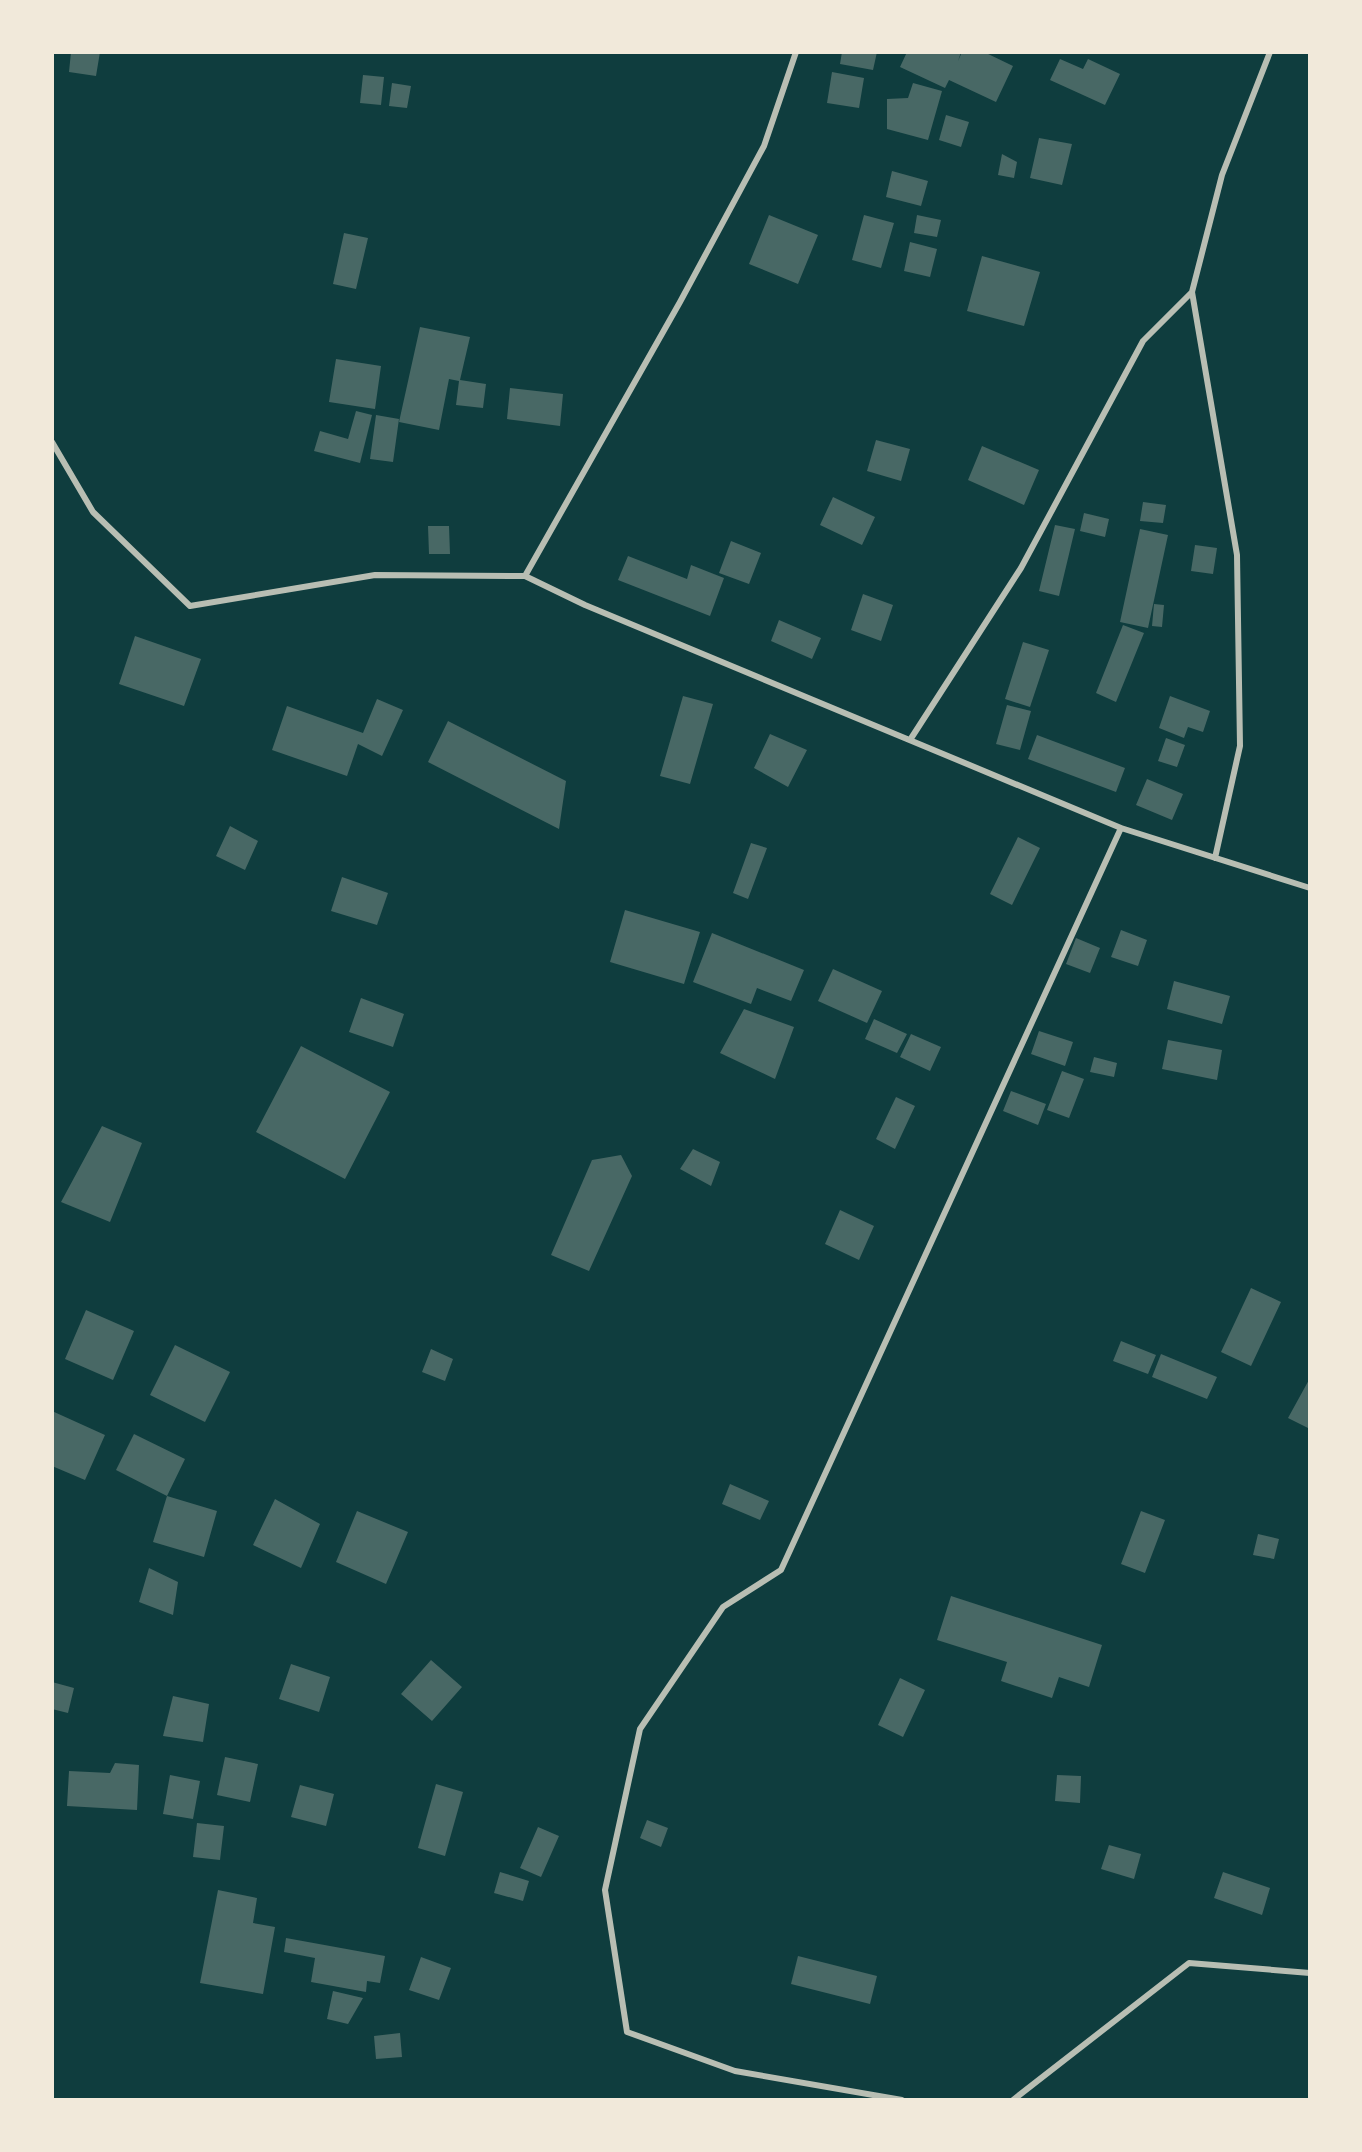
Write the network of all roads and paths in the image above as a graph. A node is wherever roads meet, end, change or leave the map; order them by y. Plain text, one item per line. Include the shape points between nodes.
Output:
1 (796, 52) edge
2 (1270, 52) edge
3 (1192, 292) junction
4 (52, 442) edge
5 (525, 576) junction
6 (910, 740) junction
7 (1121, 828) junction
8 (1215, 858) junction
9 (1310, 888) edge
10 (1310, 1972) edge
11 (902, 2100) edge
12 (1013, 2100) edge

1 - 5 street via 764,146
2 - 3 street via 1222,175
3 - 6 street via 1143,341 1021,568
3 - 8 street via 1237,555 1240,746
4 - 5 street via 93,512 190,606 375,575
5 - 6 street via 585,605
6 - 7 street
7 - 8 street
7 - 11 street via 781,1570 723,1606 640,1729 605,1890 627,2032 735,2071
8 - 9 street
10 - 12 street via 1189,1963

